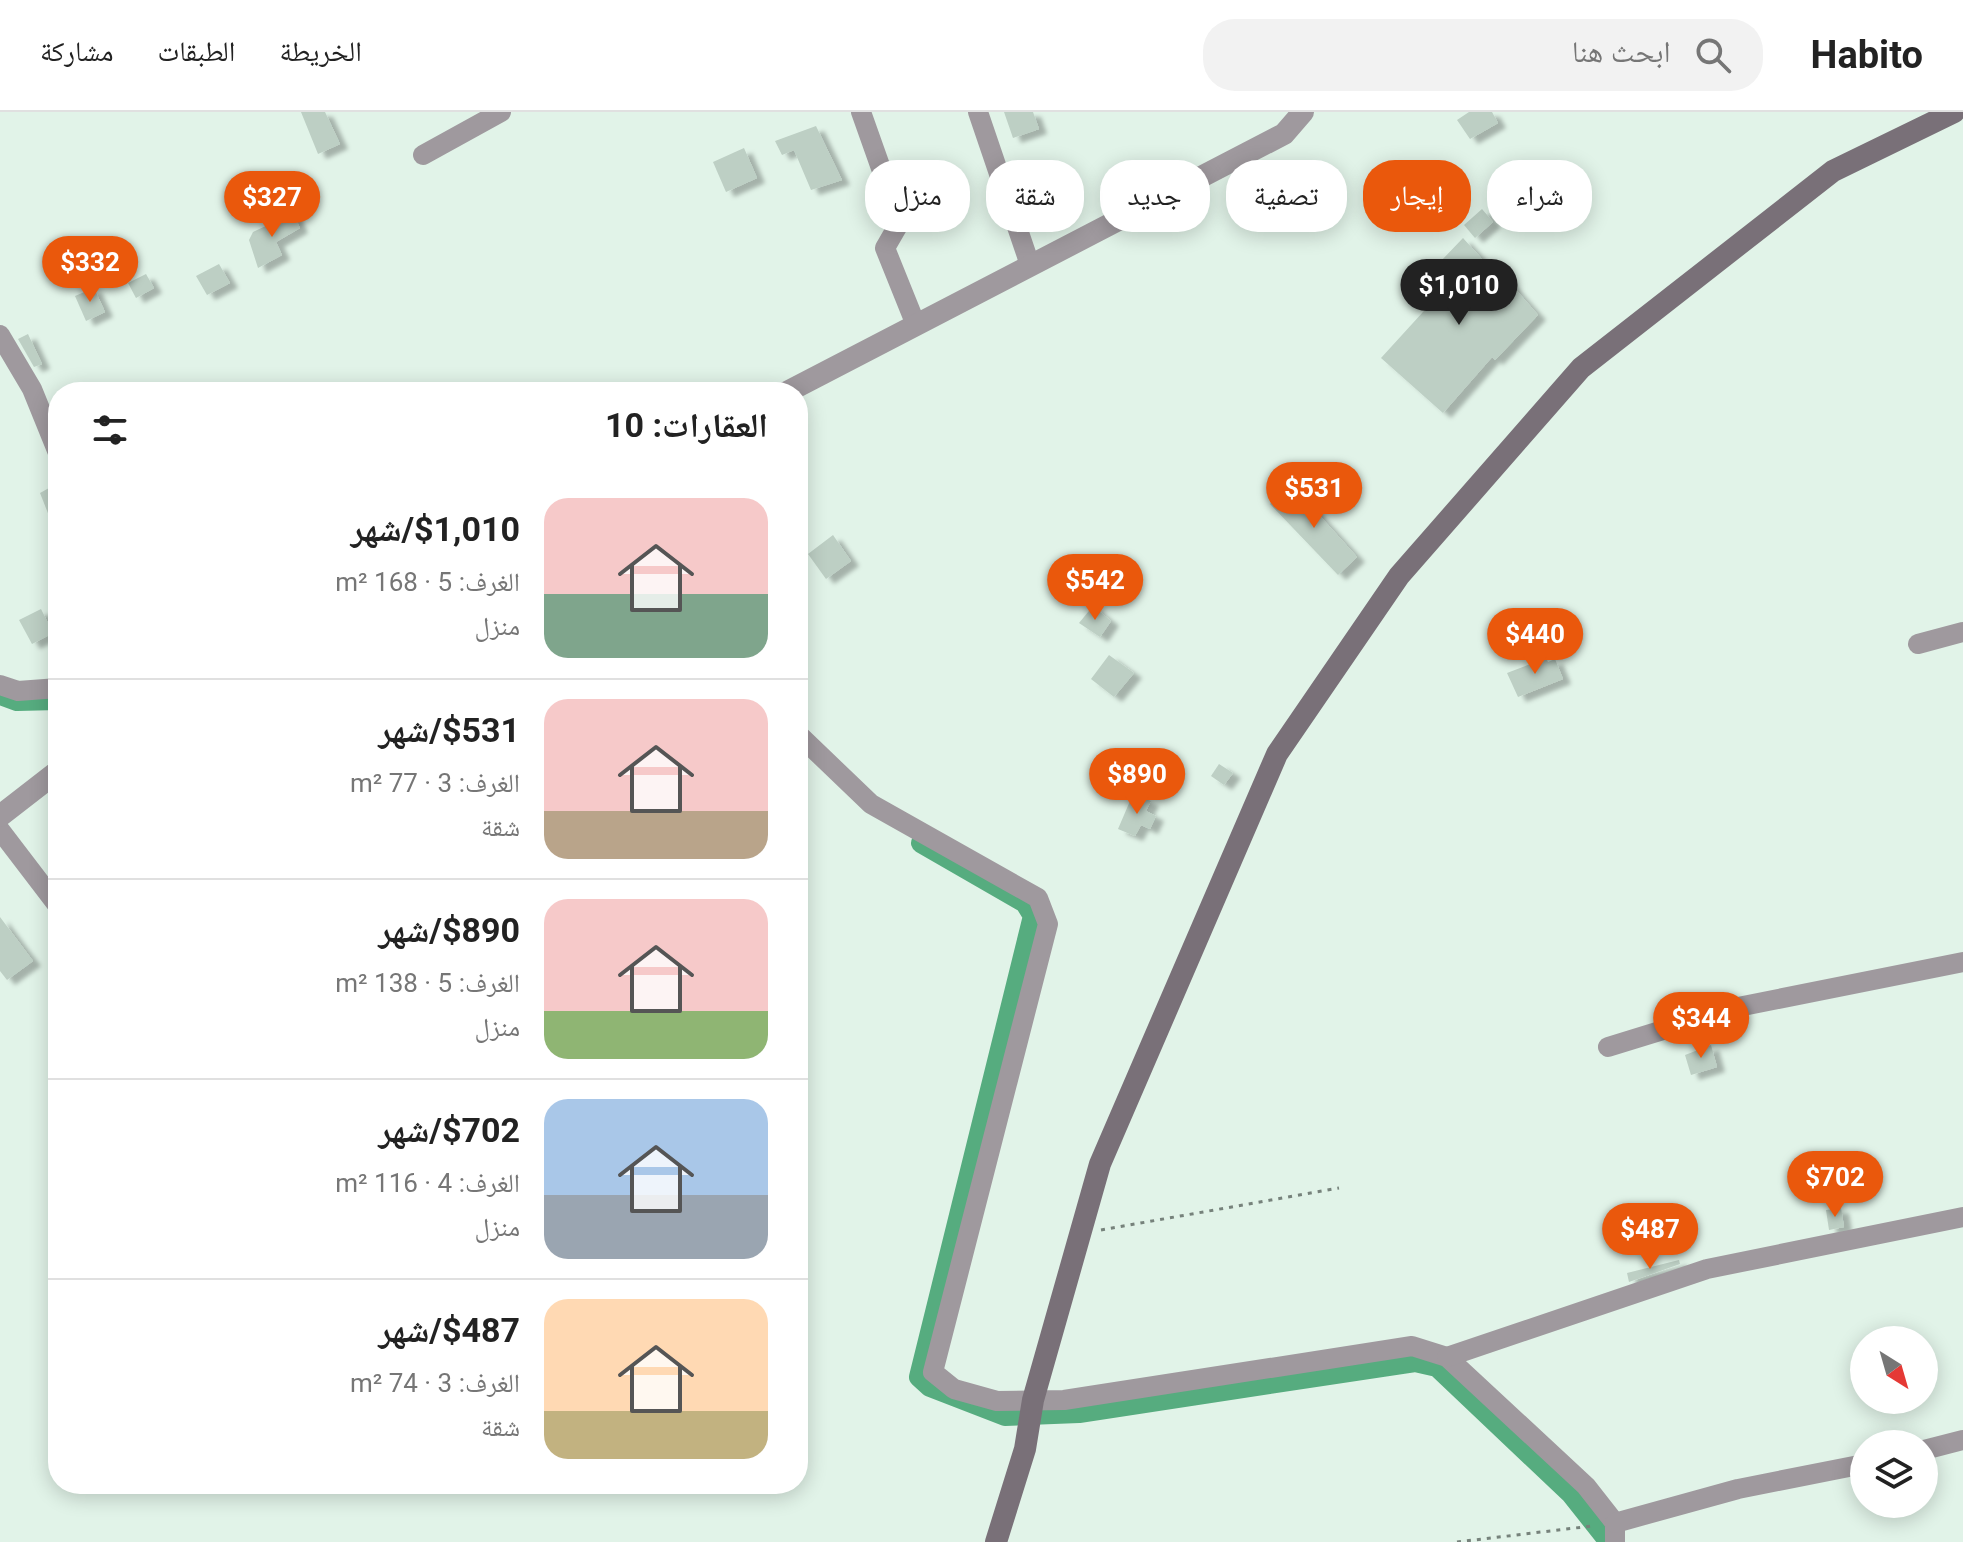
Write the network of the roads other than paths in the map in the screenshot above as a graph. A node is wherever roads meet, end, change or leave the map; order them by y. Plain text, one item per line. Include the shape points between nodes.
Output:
1 (501, 112) edge
2 (861, 112) edge
3 (978, 112) edge
4 (1303, 112) edge
5 (1954, 112) edge
6 (423, 155) dead end
7 (1030, 265) junction
8 (916, 325) junction
9 (0, 335) edge
10 (806, 382) edge
11 (48, 428) edge
12 (1963, 632) edge
13 (1918, 644) dead end
14 (0, 685) edge
15 (48, 689) edge
16 (808, 744) edge
17 (48, 779) edge
18 (0, 816) edge
19 (0, 830) edge
20 (48, 893) edge
21 (1963, 962) edge
22 (1608, 1047) dead end
23 (1963, 1217) edge
24 (1447, 1357) junction
25 (1033, 1400) junction
26 (1963, 1440) edge
27 (1938, 1446) edge
28 (1850, 1467) edge
29 (1615, 1532) edge
30 (996, 1542) edge

1 - 6 street
2 - 8 street via 900,222 885,248
3 - 7 street
4 - 7 street via 1284,134
5 - 25 main road via 1833,171 1581,368 1399,576 1277,754 1100,1164
7 - 8 street
8 - 10 street
9 - 11 street
12 - 13 street
14 - 15 street via 18,691
16 - 25 street via 871,804 1038,898 1048,924 933,1372 954,1389 997,1401
17 - 18 street
19 - 20 street
21 - 22 street via 1738,1007
23 - 24 street via 1707,1269
24 - 25 street via 1412,1346 1064,1400
24 - 29 street via 1586,1486
25 - 30 main road via 1025,1449
26 - 27 street
28 - 29 street via 1725,1492

